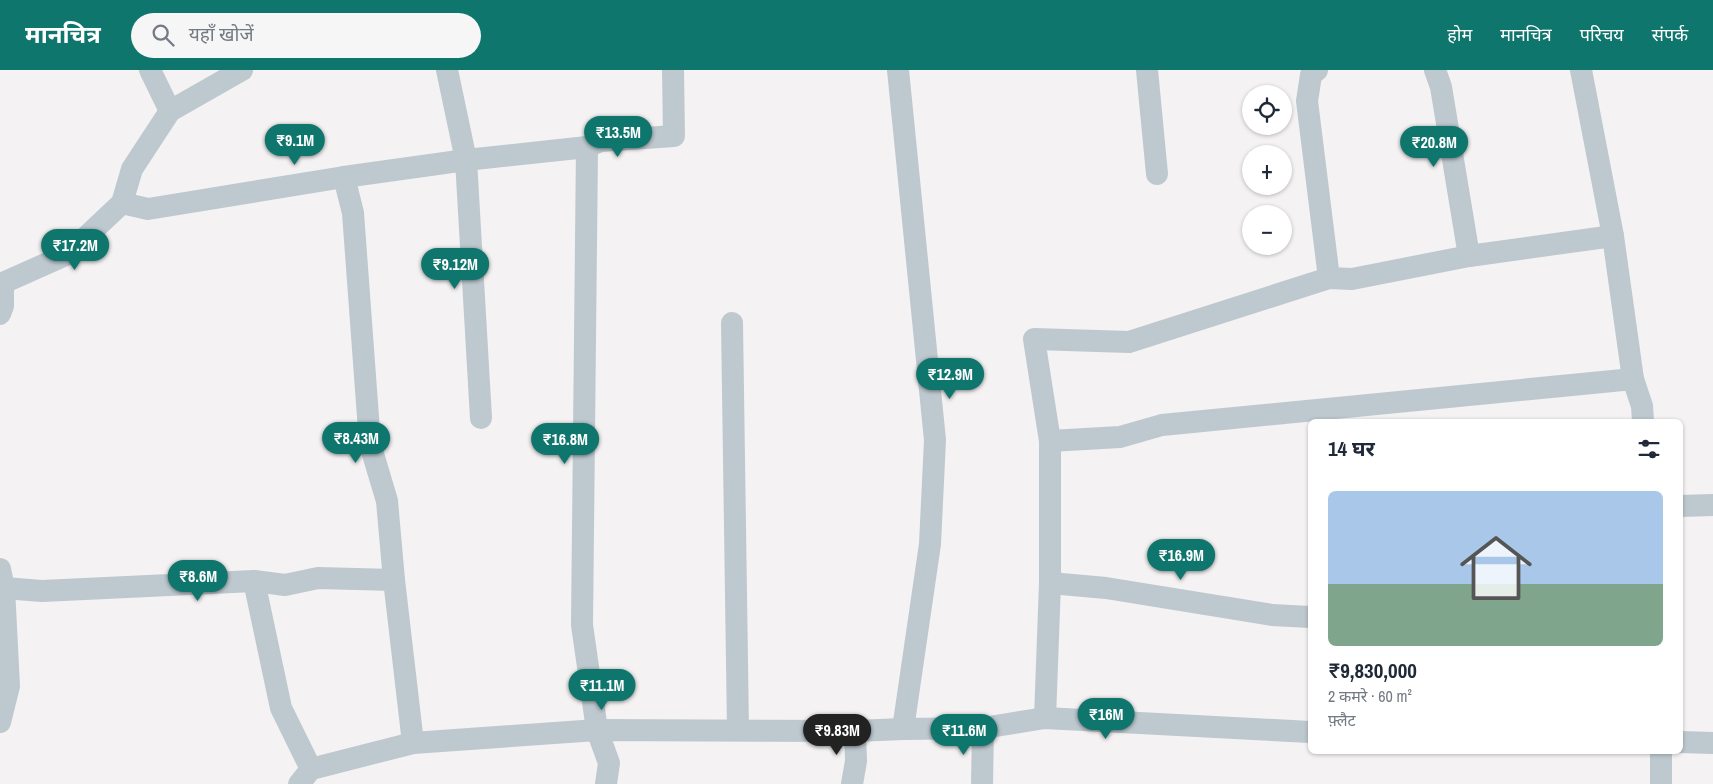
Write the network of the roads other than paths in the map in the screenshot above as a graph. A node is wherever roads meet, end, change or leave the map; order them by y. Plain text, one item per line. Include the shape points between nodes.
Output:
1 (150, 70) edge
2 (242, 70) edge
3 (447, 70) edge
4 (673, 70) edge
5 (898, 70) edge
6 (1146, 70) edge
7 (1317, 70) edge
8 (1435, 70) edge
9 (1581, 70) edge
10 (170, 111) junction
11 (587, 147) junction
12 (466, 160) junction
13 (1157, 174) dead end
14 (344, 177) junction
15 (122, 202) junction
16 (1613, 236) junction
17 (1469, 256) junction
18 (1329, 278) junction
19 (2, 283) edge
20 (0, 314) edge
21 (732, 323) dead end
22 (1632, 378) junction
23 (481, 418) dead end
24 (1643, 419) edge
25 (1050, 441) junction
26 (1713, 505) edge
27 (1683, 506) edge
28 (2, 578) edge
29 (394, 580) junction
30 (254, 581) junction
31 (1050, 583) junction
32 (1308, 616) edge
33 (1045, 718) junction
34 (0, 722) edge
35 (983, 728) junction
36 (903, 729) junction
37 (597, 730) junction
38 (738, 730) junction
39 (855, 731) junction
40 (1308, 732) edge
41 (1683, 742) edge
42 (414, 743) junction
43 (1713, 743) edge
44 (1661, 754) edge
45 (305, 777) edge
46 (606, 784) edge
47 (852, 784) edge
48 (982, 784) edge
49 (1661, 784) edge

1 - 10 street
2 - 10 street
3 - 12 street
4 - 11 street via 674,136 600,141
5 - 36 street via 935,440 930,544
6 - 13 street
7 - 18 street via 1311,76 1307,101
8 - 17 street via 1441,87
9 - 16 street
10 - 15 street via 132,169
11 - 12 street
11 - 37 street via 582,625
12 - 14 street
12 - 23 street
14 - 15 street via 148,209
14 - 29 street via 353,213 370,444 387,501
15 - 19 street via 68,254
16 - 17 street
16 - 22 street
17 - 18 street via 1352,279
18 - 25 street via 1129,342 1034,339
19 - 20 street
21 - 38 street
22 - 24 street
22 - 25 street via 1162,426 1120,437
25 - 31 street
26 - 27 street
28 - 30 street via 42,591
28 - 34 street via 9,686
29 - 30 street via 318,578 285,585
29 - 42 street
30 - 45 street via 281,708
31 - 32 street via 1106,588 1272,615
31 - 33 street
33 - 35 street
33 - 40 street
35 - 36 street
35 - 48 street
36 - 39 street
37 - 38 street
37 - 42 street
37 - 46 street via 609,763
38 - 39 street
39 - 47 street via 856,761
41 - 43 street
42 - 45 street
44 - 49 street

